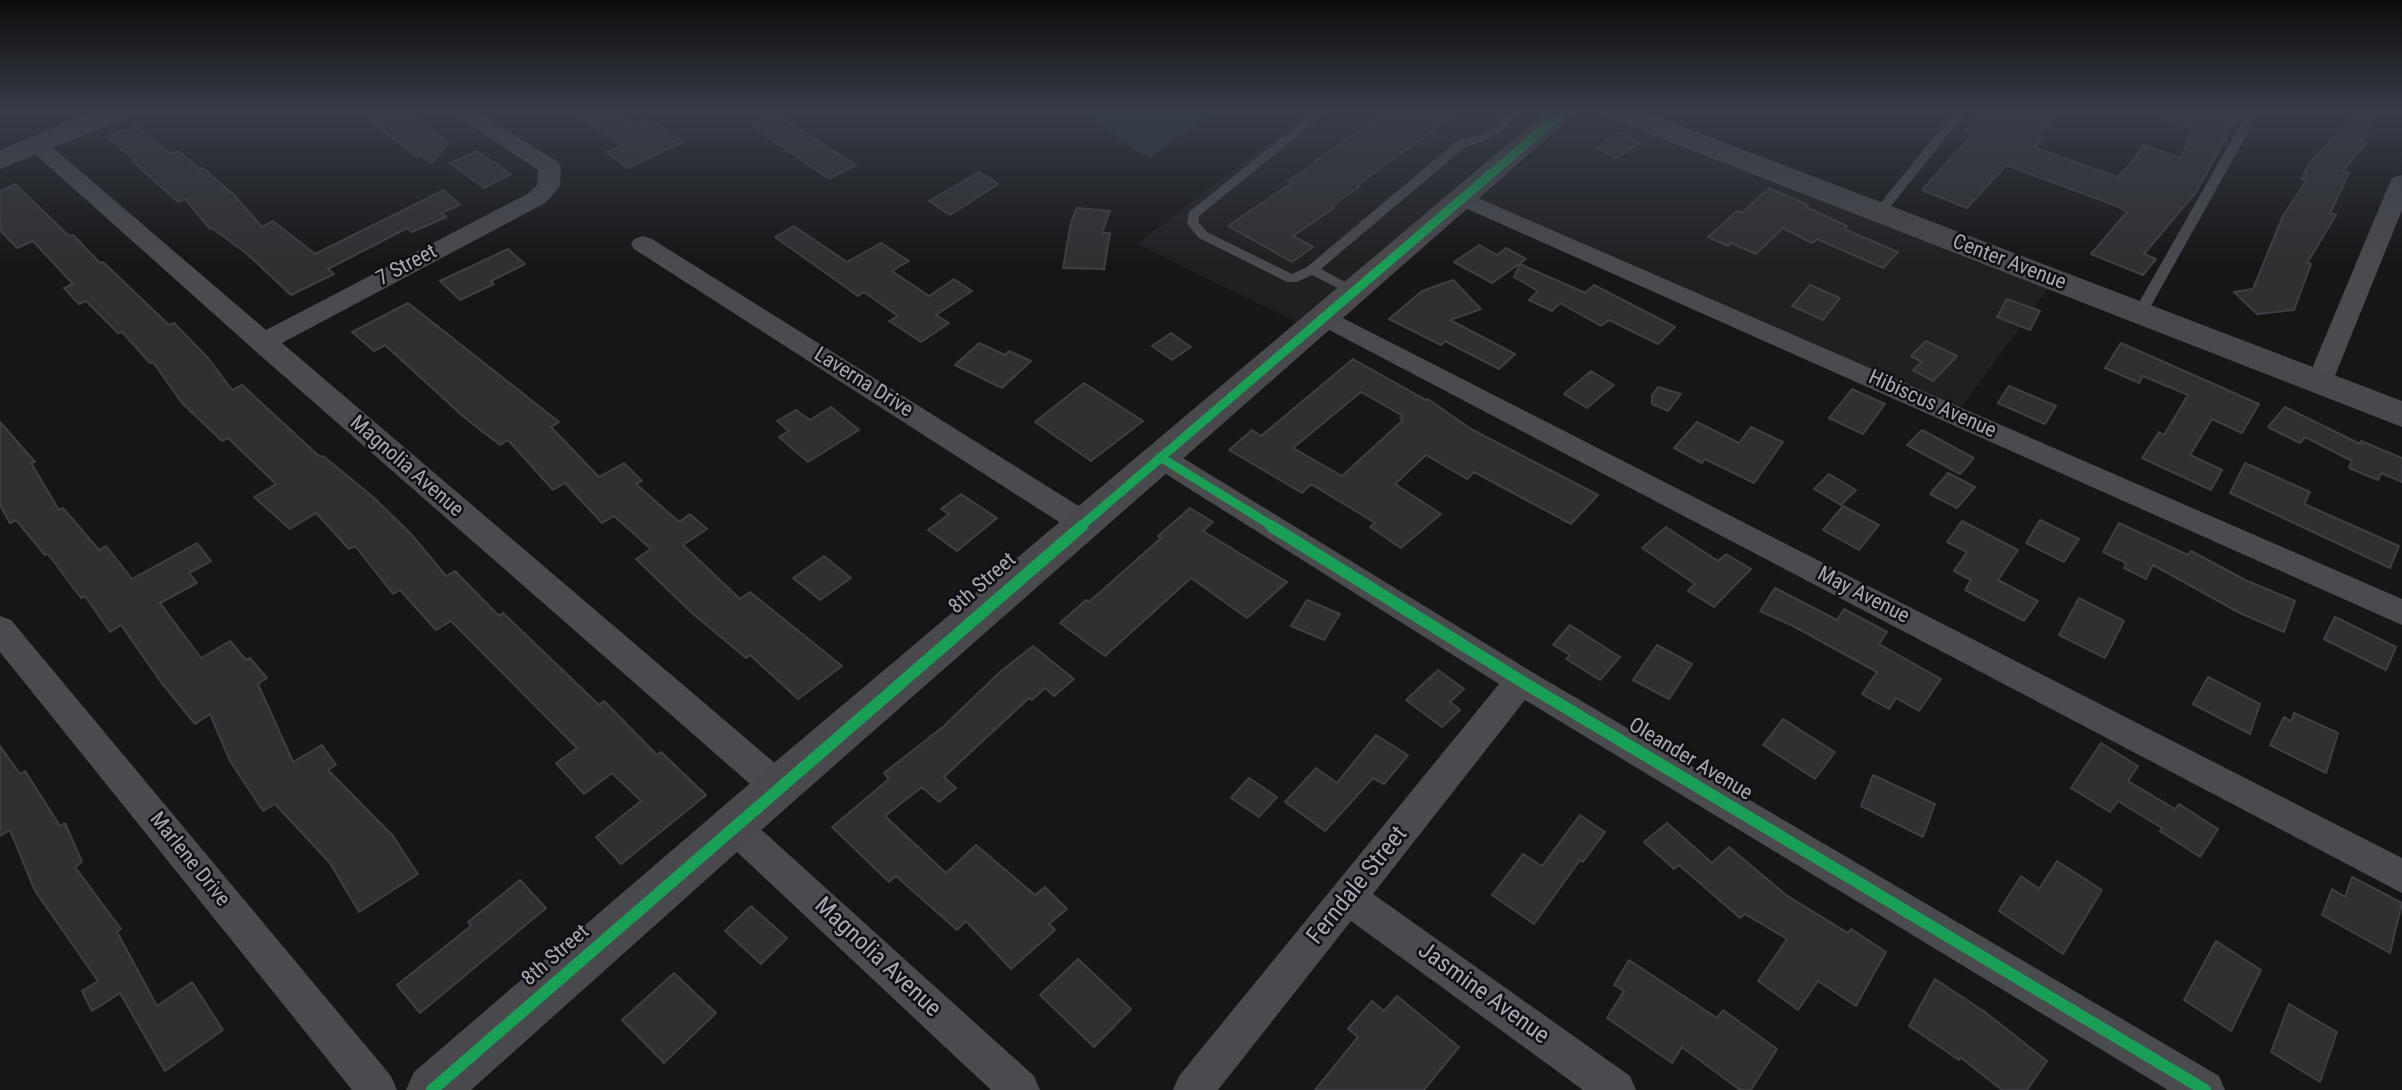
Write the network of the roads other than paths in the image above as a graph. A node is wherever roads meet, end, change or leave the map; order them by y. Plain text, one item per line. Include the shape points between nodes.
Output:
1 (25, 162) edge
2 (542, 162) edge
3 (1259, 162) edge
4 (1440, 162) edge
5 (1504, 162) edge
6 (1747, 162) edge
7 (1920, 162) edge
8 (2225, 162) edge
9 (2402, 182) edge
10 (1462, 198) junction
11 (1879, 213) junction
12 (643, 244) dead end
13 (1312, 270) junction
14 (1339, 304) junction
15 (2140, 313) junction
16 (262, 343) junction
17 (2319, 383) junction
18 (2402, 415) edge
19 (1160, 457) junction
20 (1083, 523) junction
21 (2402, 613) edge
22 (0, 629) edge
23 (1521, 681) junction
24 (778, 787) junction
25 (733, 826) junction
26 (2402, 876) edge
27 (1349, 898) junction
28 (377, 1090) edge
29 (432, 1090) edge
30 (1020, 1090) edge
31 (1193, 1090) edge
32 (1616, 1090) edge
33 (2205, 1090) edge

1 - 16 street, Magnolia Avenue
2 - 16 street, 7 Street via 550,167 548,186 537,198
3 - 13 lane via 1193,215 1194,224 1203,234 1292,279
4 - 13 lane
5 - 10 street, 8th Street
6 - 11 street, Center Avenue
7 - 11 lane
8 - 15 lane
9 - 17 street
10 - 14 street, 8th Street
10 - 21 street, Hibiscus Avenue
11 - 15 street, Center Avenue
12 - 20 street, Laverna Drive
13 - 14 lane
14 - 19 street, 8th Street
14 - 26 street, May Avenue
15 - 17 street, Center Avenue
16 - 24 street, Magnolia Avenue
17 - 18 street, Center Avenue
19 - 20 street, 8th Street
19 - 23 street, Oleander Avenue
20 - 24 street, 8th Street
22 - 28 street, Marlene Drive
23 - 27 street, Ferndale Street
23 - 33 street, Oleander Avenue
24 - 25 street, 8th Street
25 - 29 street, 8th Street
25 - 30 street, Magnolia Avenue
27 - 31 street, Ferndale Street
27 - 32 street, Jasmine Avenue

